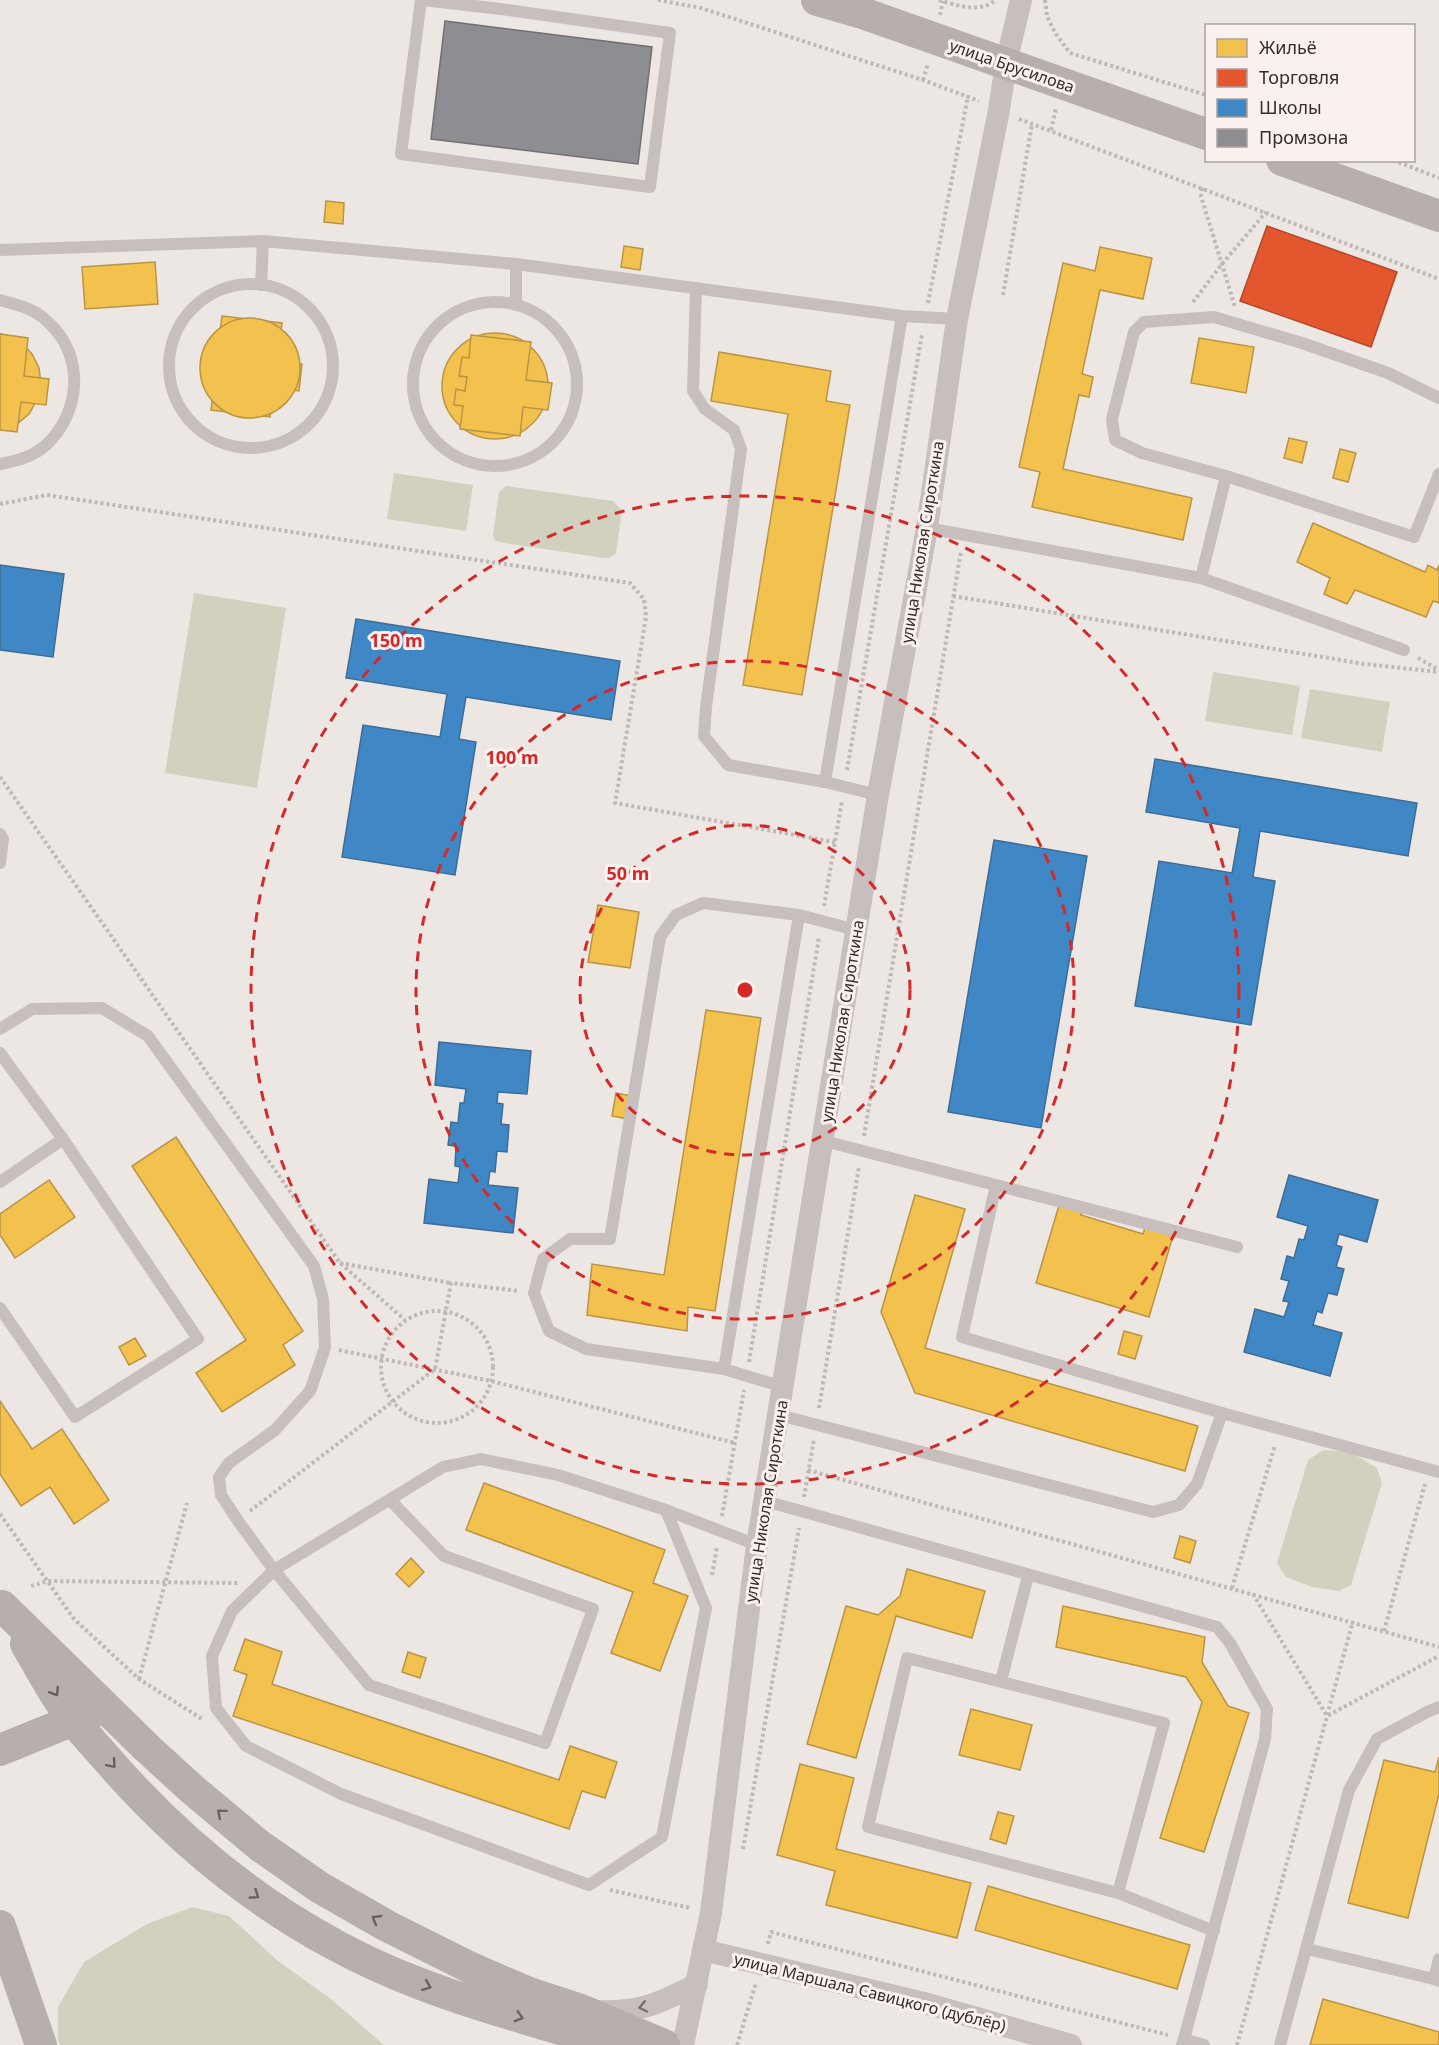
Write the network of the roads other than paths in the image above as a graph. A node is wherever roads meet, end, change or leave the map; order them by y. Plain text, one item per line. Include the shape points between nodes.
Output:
1 (422, 0) edge
2 (817, 0) edge
3 (1021, 0) edge
4 (502, 4) edge
5 (1006, 63) junction
6 (1205, 134) edge
7 (1288, 162) edge
8 (1439, 216) edge
9 (263, 241) junction
10 (0, 250) edge
11 (516, 264) junction
12 (261, 285) junction
13 (696, 288) junction
14 (0, 300) edge
15 (516, 304) junction
16 (902, 316) junction
17 (957, 319) junction
18 (1439, 398) edge
19 (0, 464) edge
20 (1439, 474) edge
21 (1226, 476) junction
22 (927, 528) junction
23 (1201, 578) junction
24 (1404, 650) road end
25 (825, 782) junction
26 (878, 795) junction
27 (0, 834) edge
28 (0, 862) edge
29 (800, 915) junction
30 (856, 930) junction
31 (0, 1029) edge
32 (0, 1053) edge
33 (63, 1139) junction
34 (824, 1141) junction
35 (0, 1182) edge
36 (996, 1185) junction
37 (1236, 1247) dead end
38 (0, 1308) edge
39 (724, 1370) junction
40 (783, 1387) junction
41 (1222, 1413) junction
42 (779, 1415) junction
43 (1434, 1471) edge
44 (390, 1500) junction
45 (765, 1501) junction
46 (666, 1509) junction
47 (758, 1545) junction
48 (274, 1570) junction
49 (1028, 1576) junction
50 (1, 1604) edge
51 (1000, 1681) junction
52 (106, 1706) junction
53 (1439, 1707) edge
54 (73, 1720) junction
55 (0, 1750) edge
56 (1118, 1893) junction
57 (0, 1926) edge
58 (1214, 1931) junction
59 (1306, 1949) junction
60 (703, 1950) junction
61 (1439, 1959) edge
62 (1436, 1980) edge
63 (697, 1984) junction
64 (581, 2010) junction
65 (1183, 2042) edge
66 (41, 2045) edge
67 (636, 2045) edge
68 (664, 2045) edge
69 (683, 2045) edge
70 (1071, 2045) edge
71 (1204, 2045) edge
72 (1280, 2045) edge

1 - 4 lane
1 - 4 lane via 401,154 650,187 670,33
2 - 5 street, улица Брусилова
3 - 5 street, улица Николая Сироткина
5 - 6 street, улица Брусилова
5 - 17 street, улица Николая Сироткина
7 - 8 street
9 - 10 lane
9 - 11 lane
9 - 12 lane
11 - 13 lane
11 - 15 lane
12 - 12 lane via 296,297 316,314 329,337 334,363 331,389 319,413 301,432 278,444 251,449 225,444 200,431 181,411 170,384 169,356 176,329 193,306 216,290 244,283
13 - 16 lane
13 - 25 lane via 693,391 705,409 734,430 741,449 704,736 728,765
14 - 19 lane via 26,307 49,322 66,345 74,372 73,399 63,425 45,446 21,460
15 - 15 lane via 540,315 560,333 573,356 578,382 575,408 564,432 545,451 530,459 496,467 470,463 445,450 426,429 414,403 413,375 421,348 437,325 461,309 488,302
16 - 17 lane
16 - 25 lane
17 - 22 street, улица Николая Сироткина
18 - 21 lane via 1388,373 1214,317 1144,322 1134,332 1112,419 1115,440 1142,453
20 - 21 lane via 1414,537
21 - 23 lane
22 - 23 lane
22 - 26 street, улица Николая Сироткина
23 - 24 lane
25 - 26 lane
26 - 30 street, улица Николая Сироткина
27 - 28 lane
29 - 30 lane
29 - 39 lane
29 - 39 lane via 703,903 676,915 660,938 610,1239 570,1239 543,1259 534,1293 549,1331 586,1349
30 - 34 street, улица Николая Сироткина
31 - 48 lane via 32,1009 102,1008 148,1036 314,1266 323,1299 325,1348 310,1391 275,1430 229,1462 219,1477 221,1495
32 - 33 lane
33 - 35 lane
33 - 38 lane via 198,1339 75,1417
34 - 36 lane
34 - 40 street, улица Николая Сироткина
36 - 37 lane
36 - 41 lane via 962,1337
39 - 40 lane
40 - 42 street, улица Николая Сироткина
41 - 42 lane via 1197,1484 1179,1505 1153,1512
41 - 43 lane
42 - 45 street, улица Николая Сироткина
44 - 46 lane via 443,1467 481,1459 558,1475
44 - 48 lane
44 - 48 lane via 444,1556 593,1609 545,1743 369,1685
45 - 47 street, улица Николая Сироткина
45 - 49 lane
46 - 47 lane
46 - 48 lane via 706,1608 662,1837 589,1886 341,1794 246,1746 216,1708 212,1656 232,1611
47 - 60 street, улица Николая Сироткина
49 - 51 lane
49 - 58 lane via 1217,1627 1267,1709 1265,1739
50 - 52 street
50 -> 54 street
51 - 56 lane via 1164,1723
51 - 56 lane via 907,1658 867,1827
52 - 54 street
64 -> 52 street via 471,1968 319,1887 260,1846 193,1790
53 - 59 lane via 1377,1739 1349,1790
54 - 55 street
54 -> 67 street via 130,1785 230,1878 337,1946 399,1976 463,2000 596,2040
56 - 58 lane
57 - 66 street via 14,1981
58 - 65 lane
59 - 62 lane
59 - 72 lane
60 - 63 street, улица Николая Сироткина
60 - 70 street, улица Маршала Савицкого (дублёр) via 928,2004
61 - 62 lane
63 -> 64 street via 647,2008
63 - 69 street, улица Николая Сироткина
64 - 68 street
65 - 71 lane

